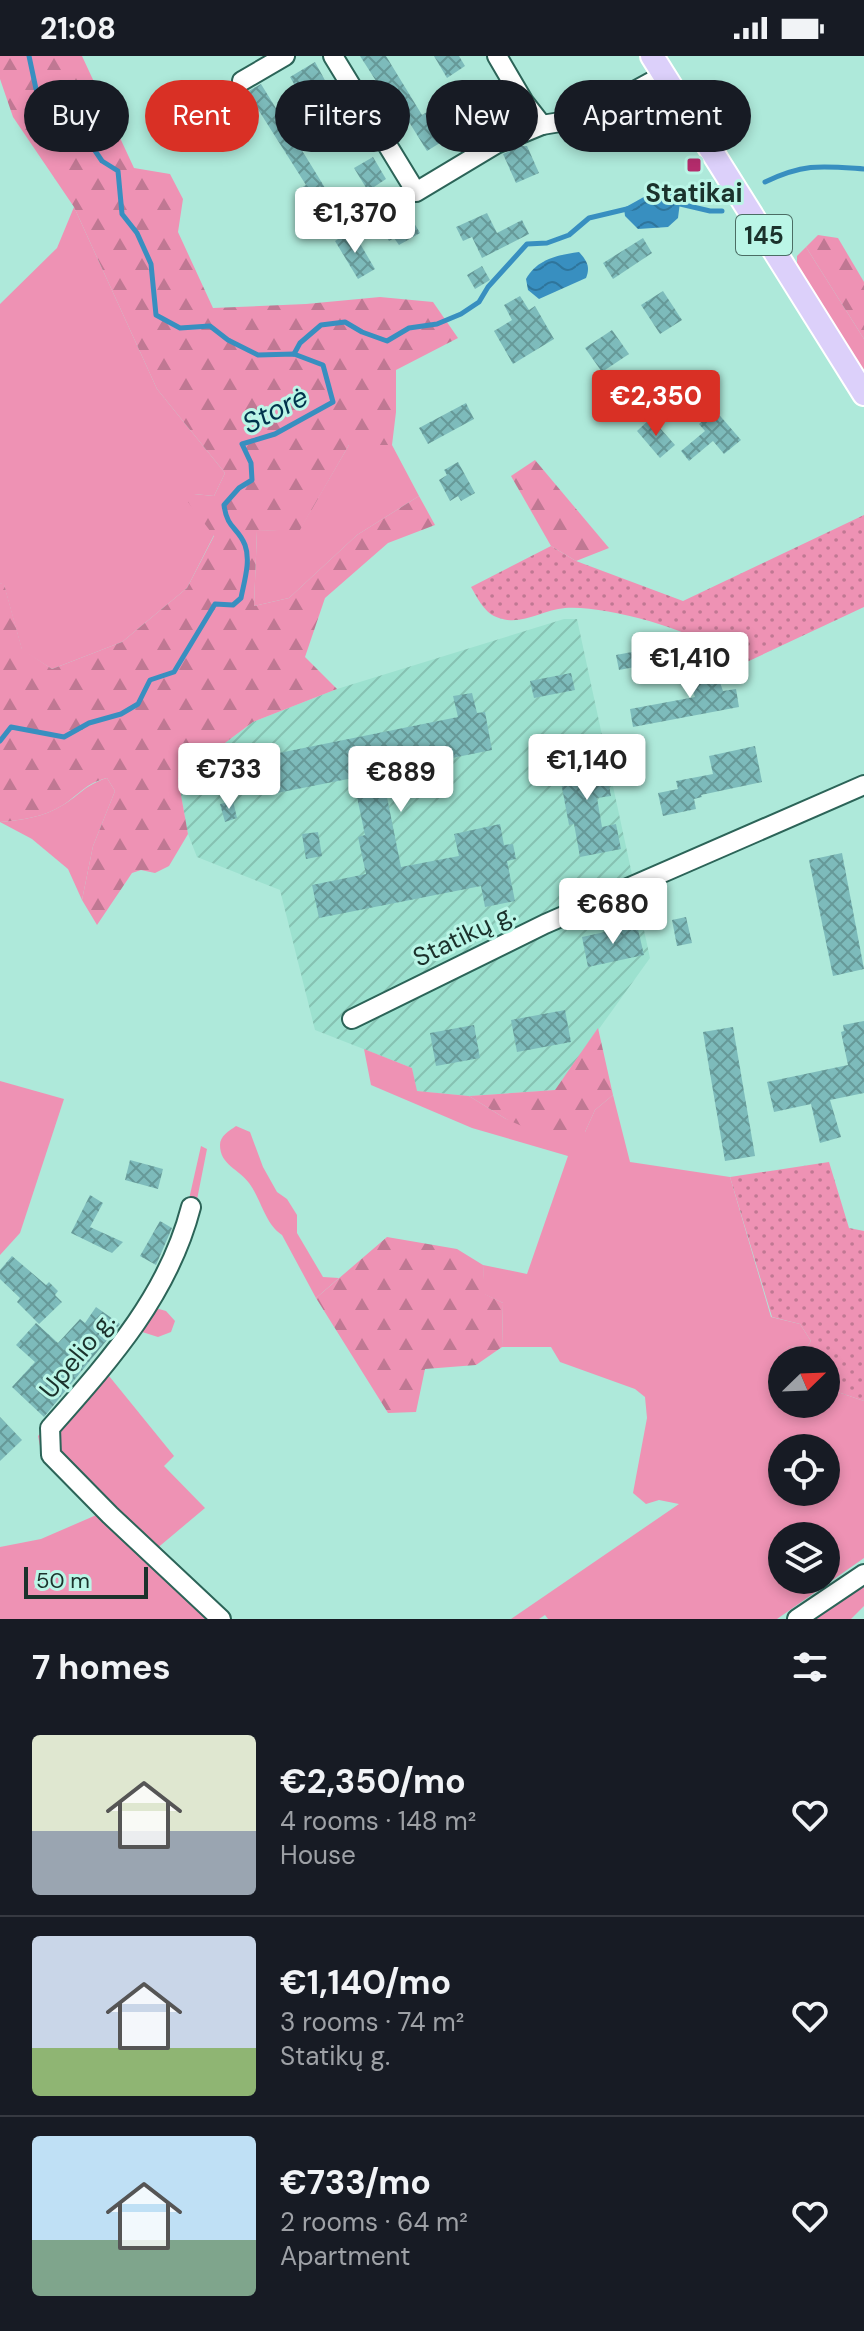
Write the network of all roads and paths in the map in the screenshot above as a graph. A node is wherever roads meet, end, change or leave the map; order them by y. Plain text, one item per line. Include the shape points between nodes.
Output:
1 (285, 56) edge
2 (333, 56) edge
3 (497, 56) edge
4 (658, 66) edge
5 (244, 80) edge
6 (542, 125) junction
7 (864, 394) edge
8 (864, 785) edge
9 (352, 1019) dead end
10 (191, 1207) dead end
11 (864, 1574) edge
12 (221, 1619) edge
13 (797, 1619) edge

1 - 5 street
2 - 6 street via 416,192 496,144
3 - 6 street
4 - 6 street via 585,118
4 - 7 main road, 145
8 - 9 street, Statikų g. via 545,924
10 - 12 street, Upelio g. via 182,1241 144,1312 50,1428 51,1455
11 - 13 street

